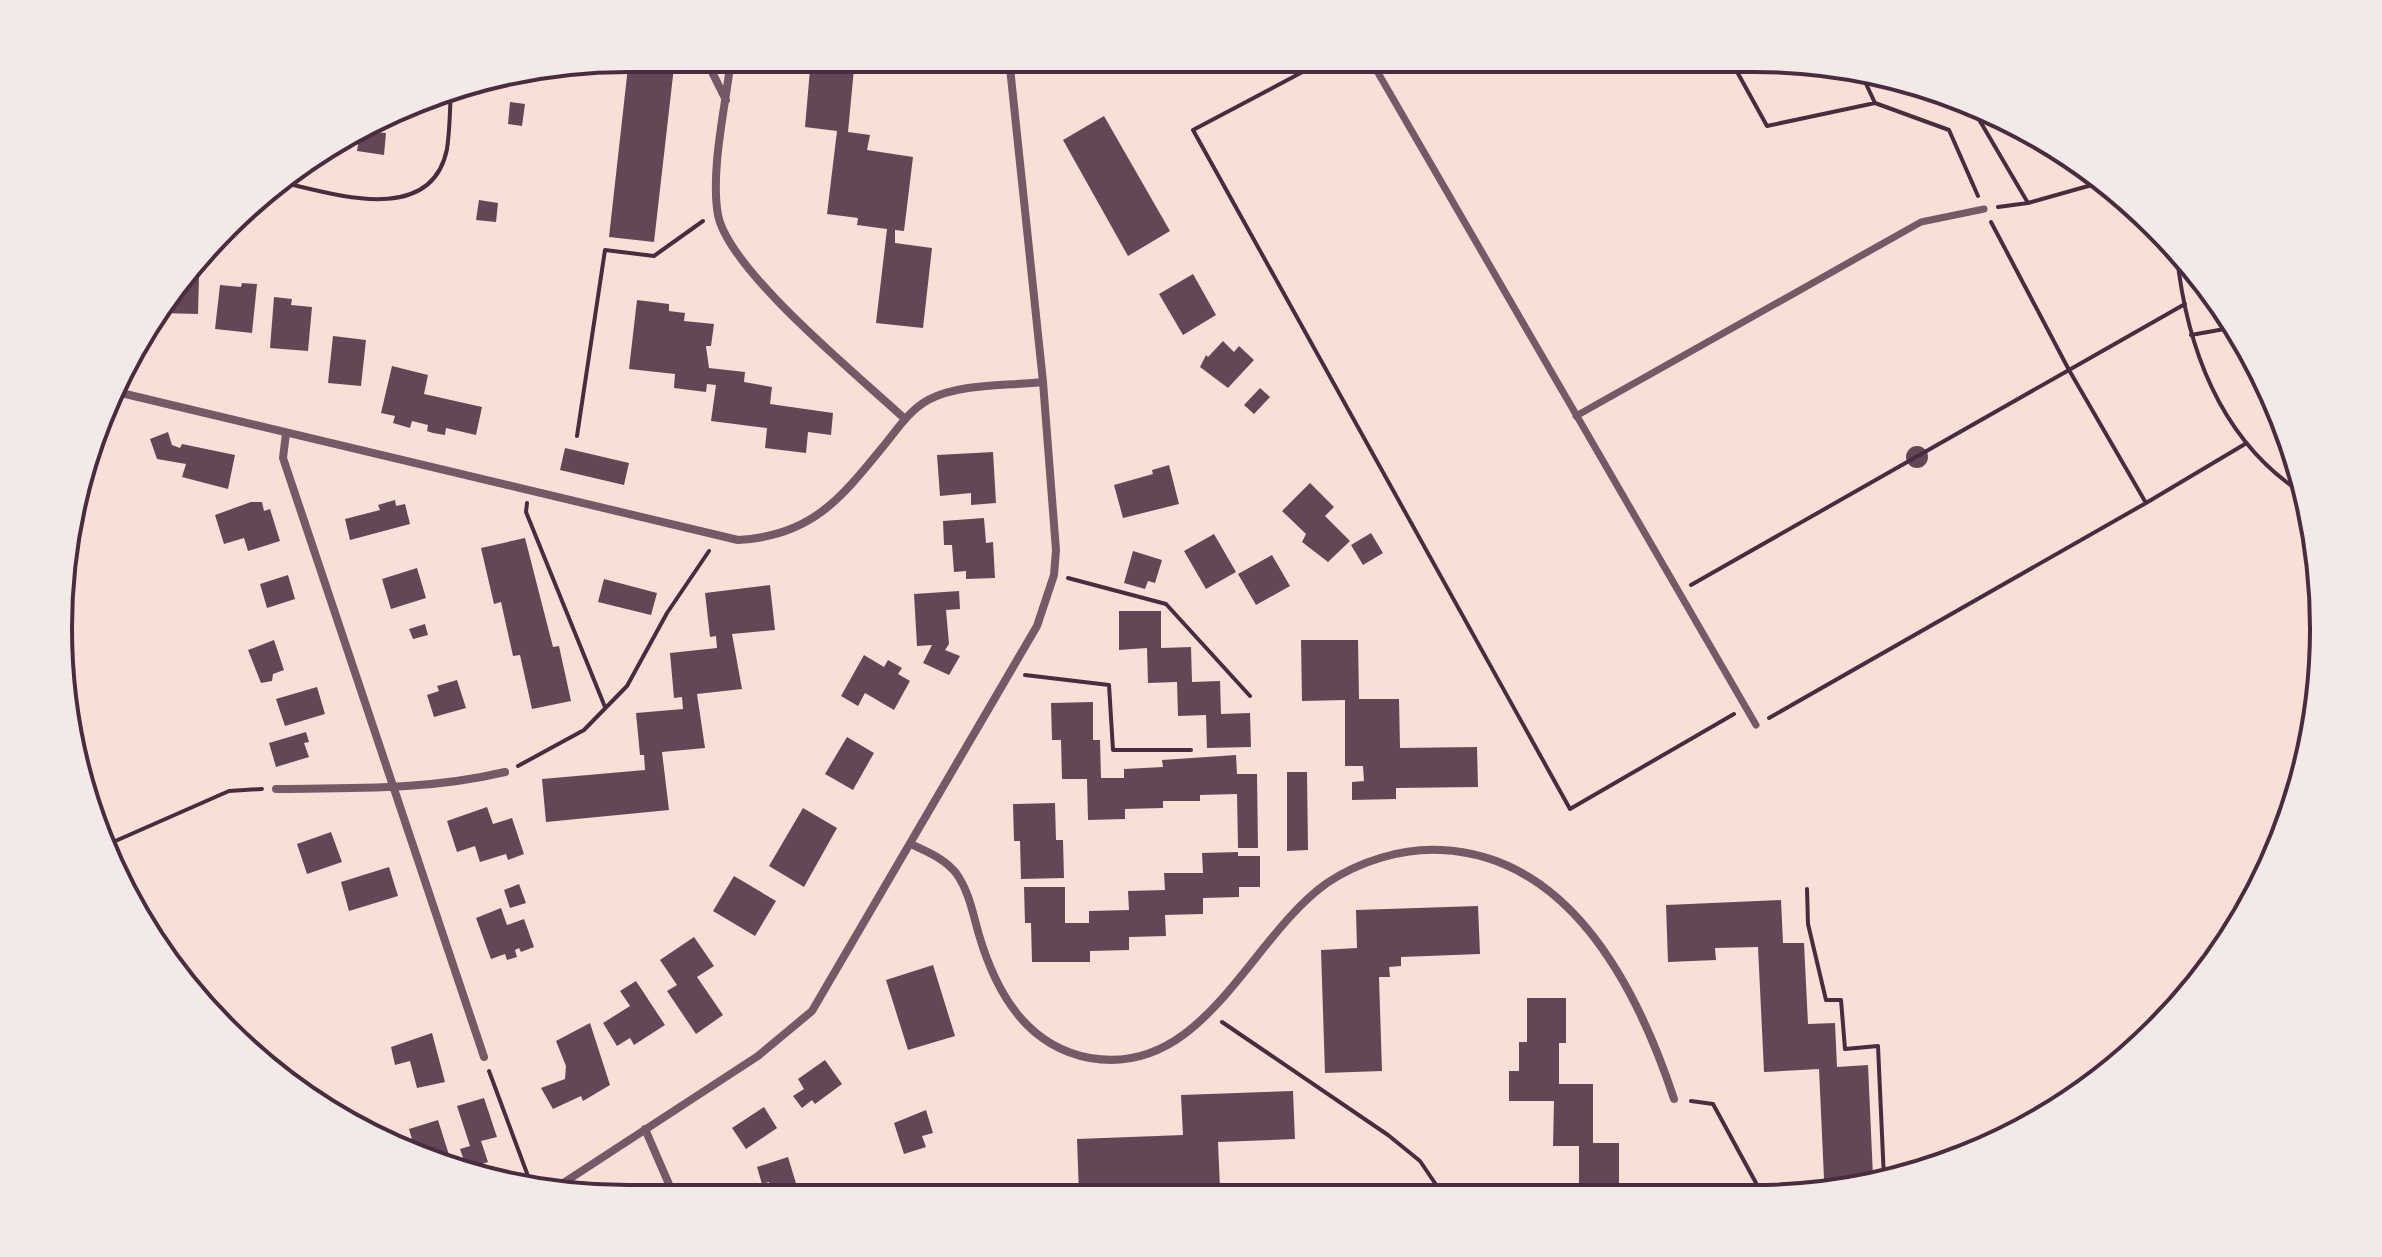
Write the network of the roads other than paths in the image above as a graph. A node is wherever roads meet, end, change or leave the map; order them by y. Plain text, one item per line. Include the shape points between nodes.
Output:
1 (712, 72) edge
2 (729, 72) edge
3 (1010, 72) edge
4 (1378, 72) edge
5 (726, 101) junction
6 (1984, 209) road end
7 (1043, 382) junction
8 (124, 394) edge
9 (1576, 416) junction
10 (905, 419) junction
11 (286, 433) junction
12 (1756, 725) road end
13 (505, 772) road end
14 (393, 788) junction
15 (276, 789) road end
16 (911, 844) junction
17 (484, 1057) road end
18 (1674, 1099) road end
19 (645, 1129) junction
20 (566, 1181) edge
21 (669, 1185) edge

1 - 5 street
2 - 5 street
3 - 7 street
4 - 9 street
5 - 10 street via 718,213 733,250 750,273
6 - 9 street via 1921,222
7 - 10 street via 941,394
7 - 16 street via 1054,575 1037,626
8 - 11 street
9 - 12 street
10 - 11 street via 820,516 765,538 716,538
11 - 14 street via 283,458
13 - 14 street
14 - 15 street
14 - 17 street
16 - 18 street via 955,872 997,987 1025,1023 1058,1047 1091,1058 1143,1055 1176,1040 1210,1014 1282,922 1344,873 1411,851 1477,855 1506,864 1541,882 1574,913 1632,997
16 - 19 street via 812,1011 758,1056
19 - 20 street
19 - 21 street

